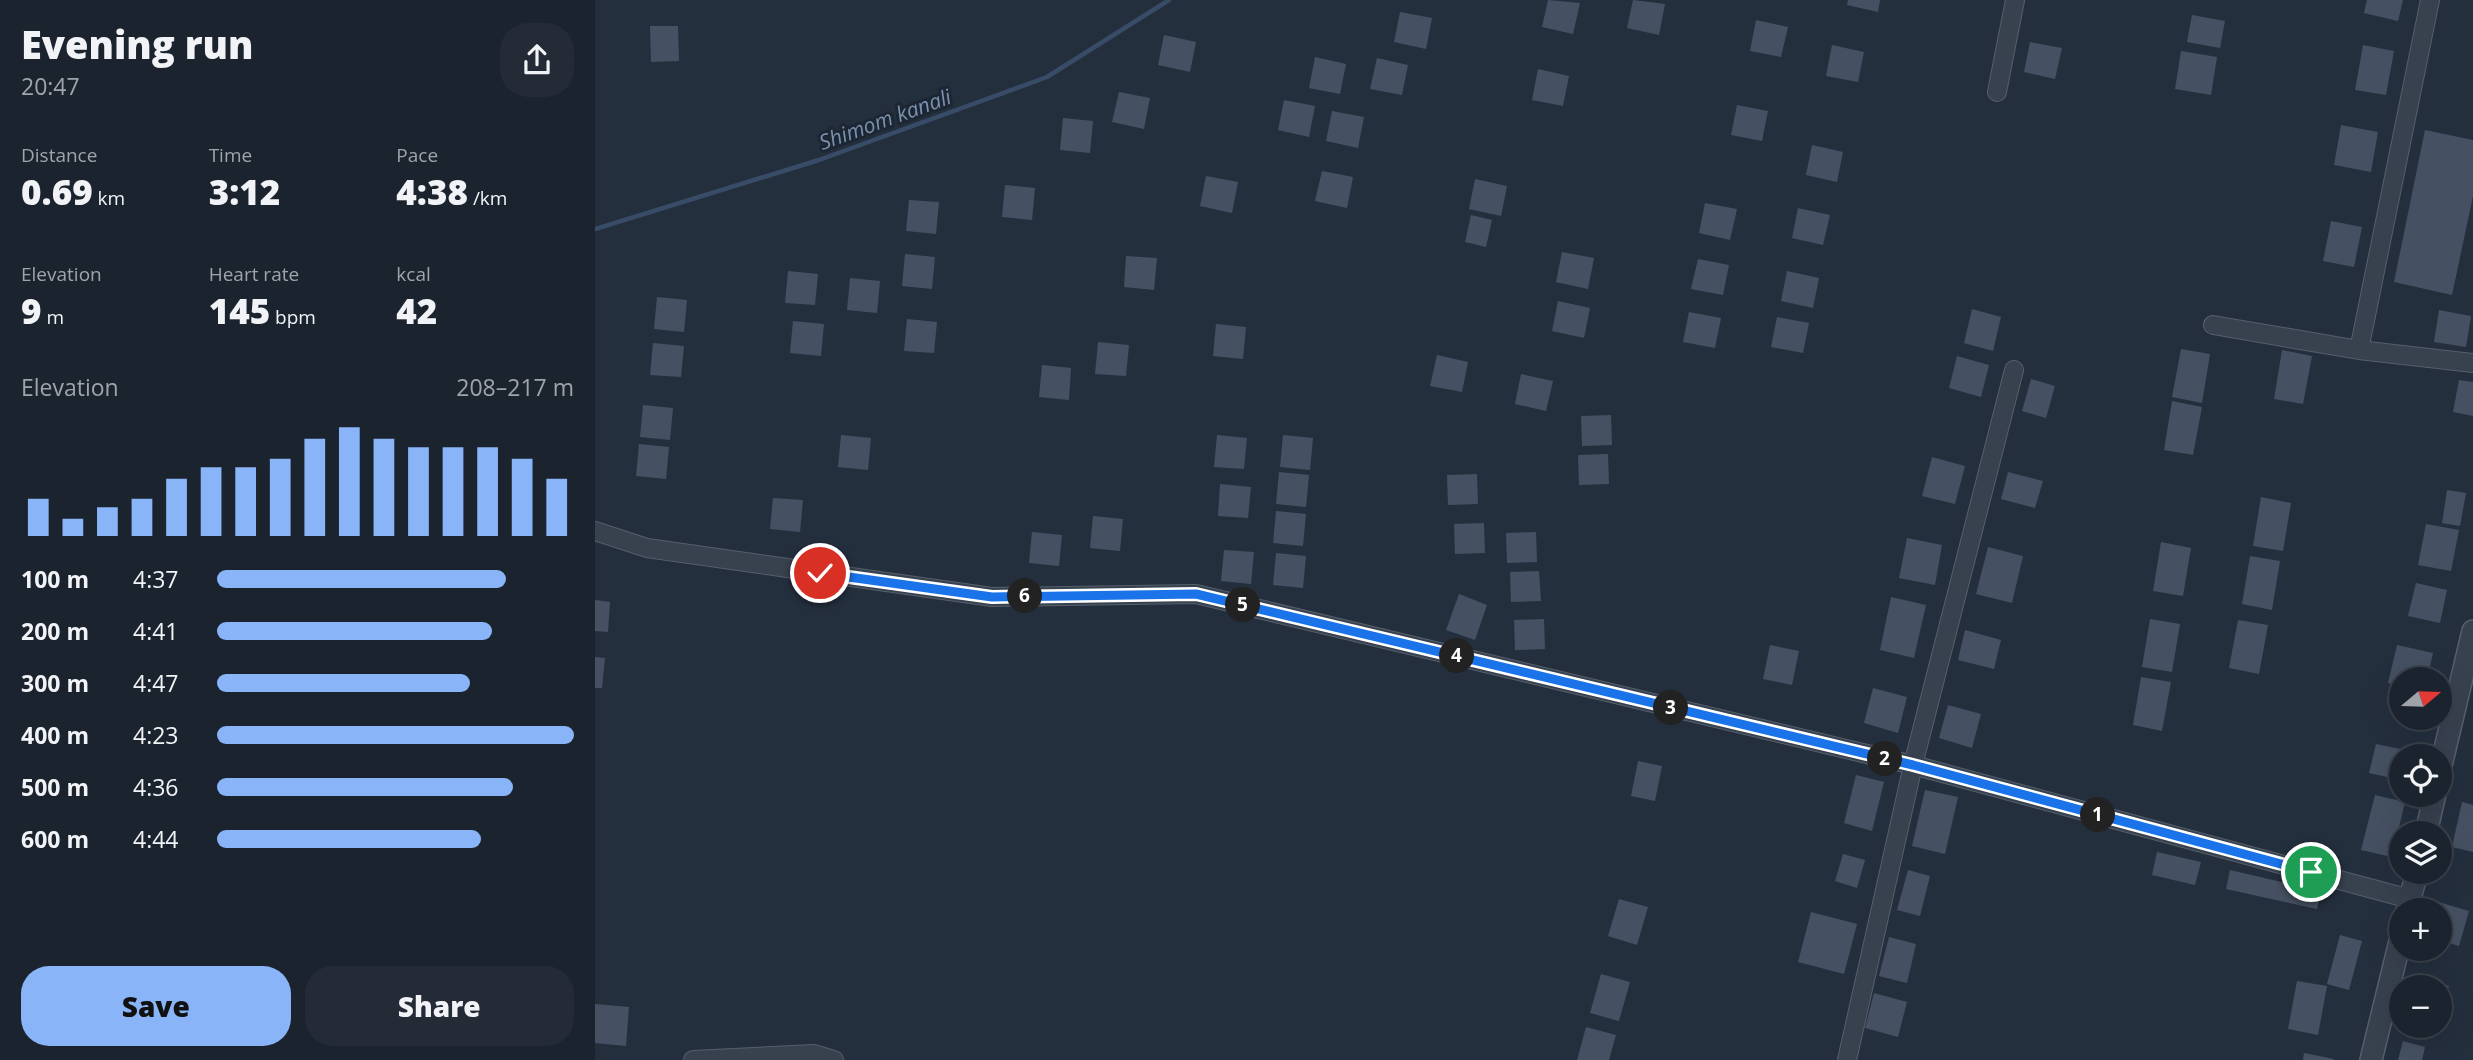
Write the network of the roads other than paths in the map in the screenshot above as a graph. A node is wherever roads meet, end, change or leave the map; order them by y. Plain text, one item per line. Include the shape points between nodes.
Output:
1 (2015, 0) edge
2 (2430, 0) edge
3 (1997, 92) dead end
4 (2214, 325) dead end
5 (2359, 350) junction
6 (2473, 363) edge
7 (2014, 370) dead end
8 (595, 531) edge
9 (2473, 631) edge
10 (2446, 744) edge
11 (1913, 765) junction
12 (2389, 898) edge
13 (2395, 961) edge
14 (693, 1060) edge
15 (834, 1060) edge
16 (1847, 1060) edge
17 (2371, 1060) edge

1 - 3 street
2 - 5 street
4 - 5 street
5 - 6 street
7 - 11 street
8 - 11 street via 647,548 992,597 1196,594
9 - 10 street
11 - 12 street
11 - 16 street
13 - 17 street
14 - 15 street via 814,1054

